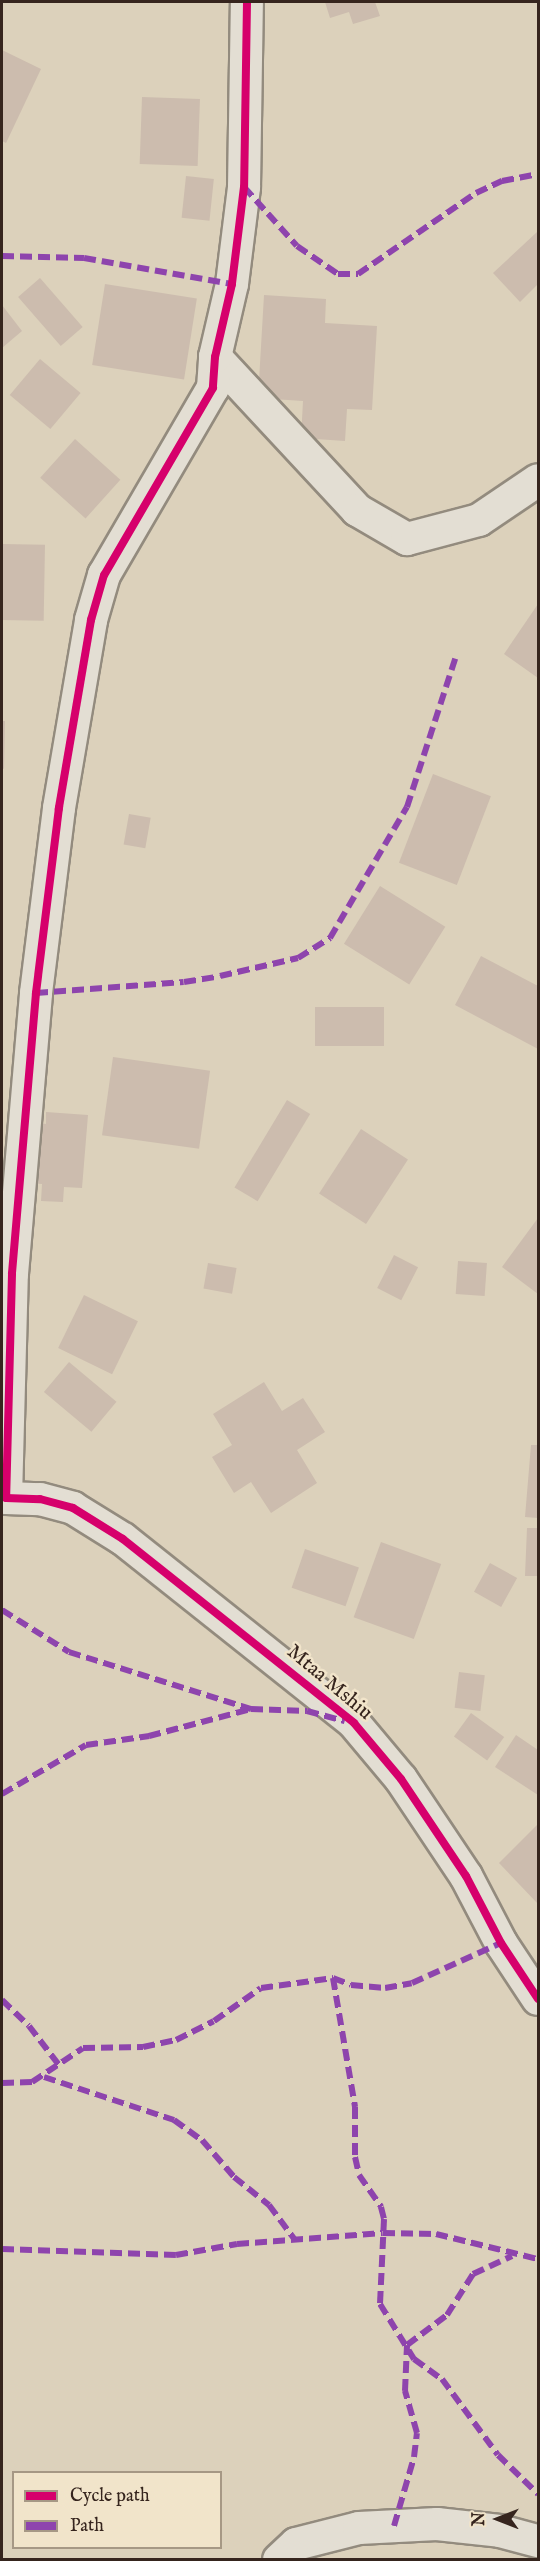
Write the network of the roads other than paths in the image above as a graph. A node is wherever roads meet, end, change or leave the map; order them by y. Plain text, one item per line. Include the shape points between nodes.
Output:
1 (247, 2) edge
2 (215, 357) junction
3 (538, 480) edge
4 (4, 1499) edge
5 (538, 1999) edge
6 (538, 2541) edge
7 (279, 2559) edge

1 - 2 street via 244,187 232,284
2 - 3 street via 357,510 407,538 478,520
2 - 4 street via 213,388 104,575 91,620 58,808 36,993 12,1274
4 - 5 street, Mtaa Mshiu via 40,1499 73,1508 123,1539 354,1723 401,1779
6 - 7 street via 500,2531 437,2524 360,2528 296,2544

